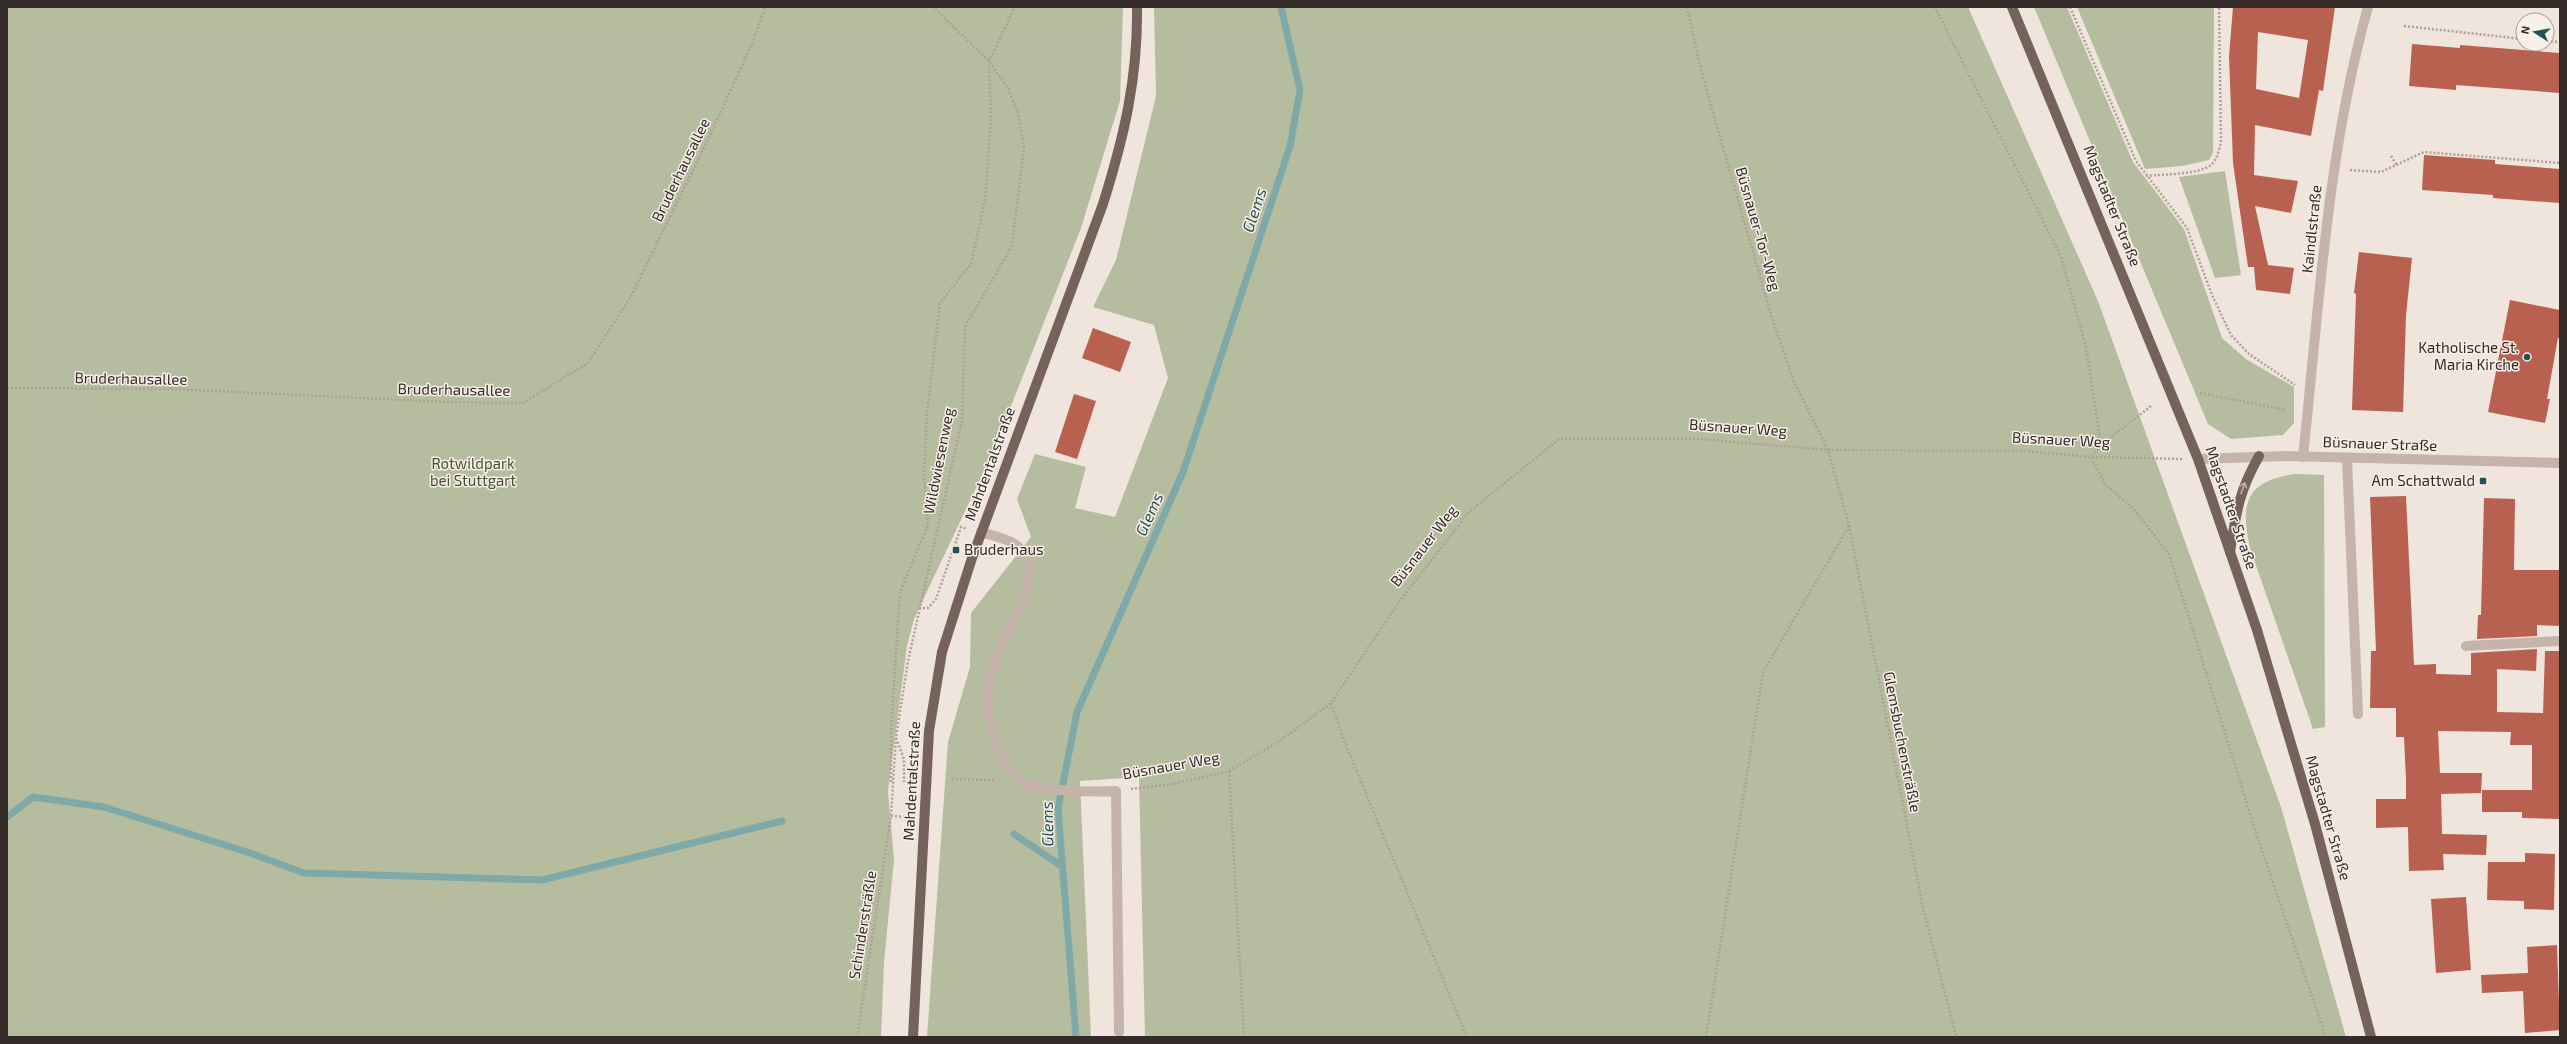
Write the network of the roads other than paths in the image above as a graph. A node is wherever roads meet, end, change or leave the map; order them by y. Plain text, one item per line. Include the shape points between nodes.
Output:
1 (1137, 7) edge
2 (2012, 7) edge
3 (2368, 7) edge
4 (2259, 456) junction
5 (2303, 457) junction
6 (2198, 459) junction
7 (2347, 459) junction
8 (2560, 463) edge
9 (981, 532) junction
10 (2230, 554) junction
11 (2560, 641) edge
12 (2466, 646) dead end
13 (2358, 714) dead end
14 (1119, 1032) dead end
15 (913, 1037) edge
16 (2371, 1037) edge

1 - 9 main road, Mahdentalstraße via 1135,70 1130,108 1120,149 1101,211
2 - 6 main road, Magstadter Straße
3 - 5 street, Kaindlstraße via 2353,59 2333,170
4 - 5 street, Büsnauer Straße
4 - 6 street, Büsnauer Straße
10 -> 4 main road via 2238,501 2246,479
5 - 7 street, Büsnauer Straße
6 - 10 main road, Magstadter Straße
7 - 8 street, Büsnauer Straße
7 - 13 street
9 - 14 street, Büsnauer Weg via 1016,544 1028,561 1028,582 992,669 988,710 998,749 1007,766 1021,781 1093,793 1116,790
9 - 15 main road, Mahdentalstraße via 942,652 929,731
10 - 16 main road, Magstadter Straße via 2257,630 2315,824
11 - 12 street

